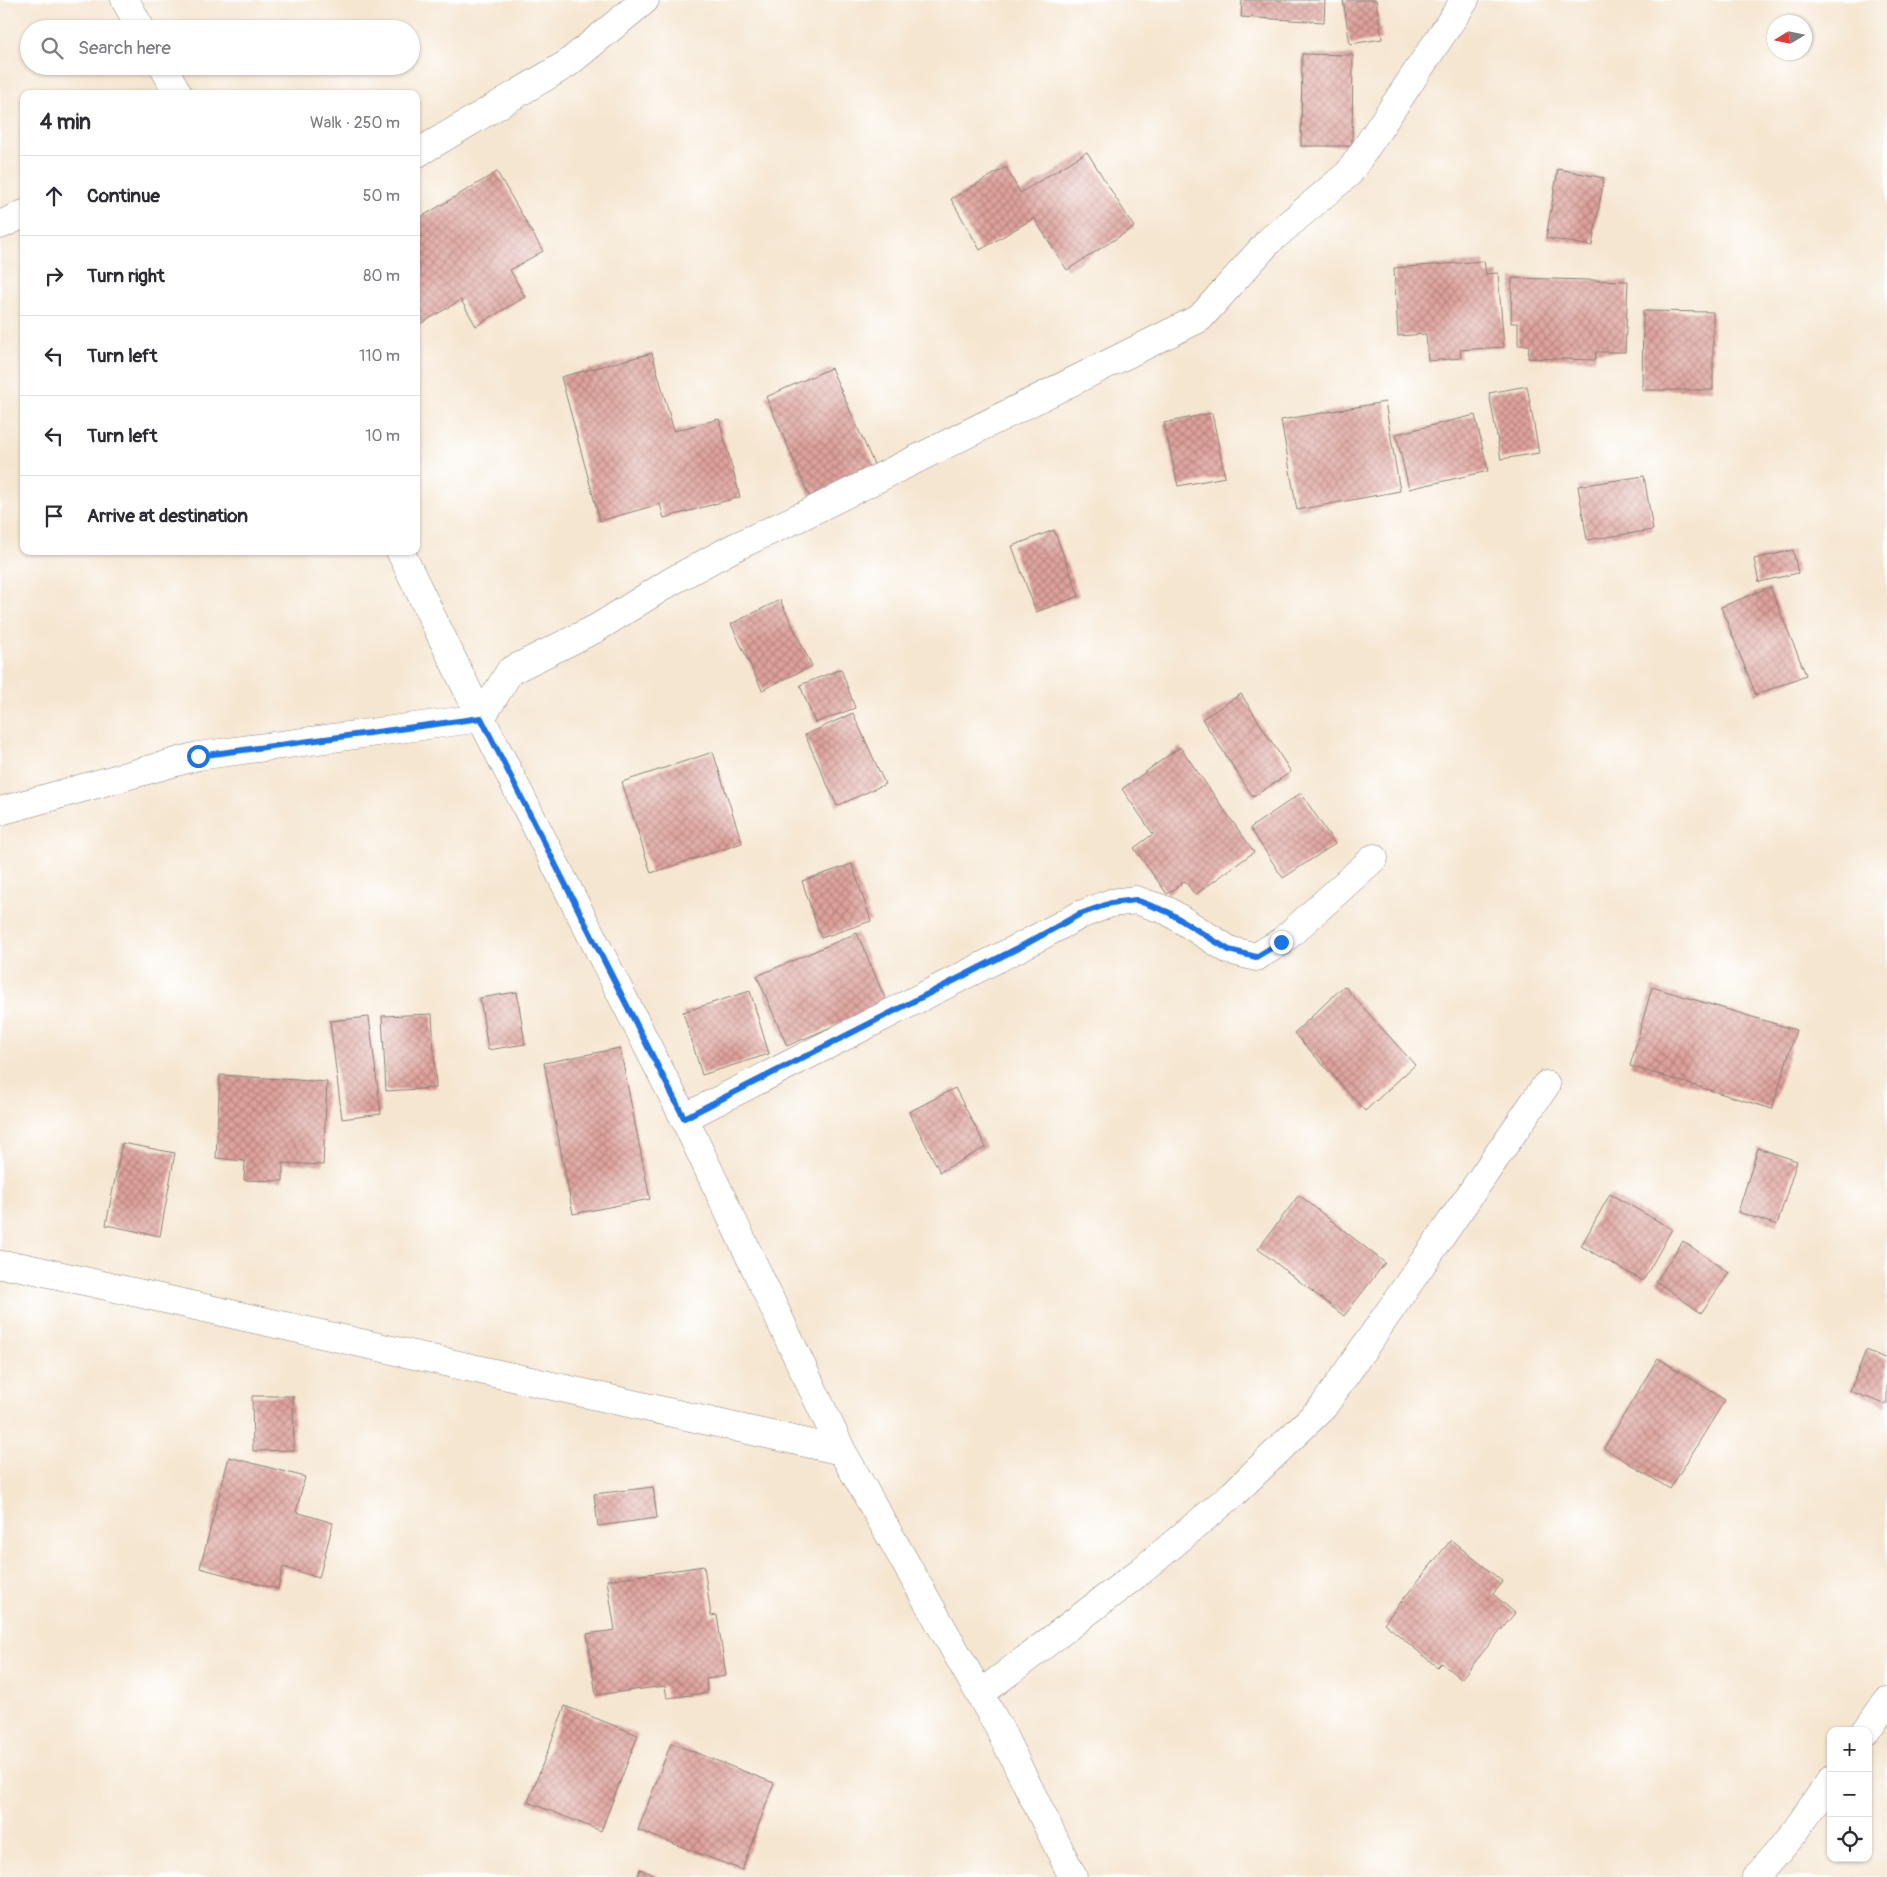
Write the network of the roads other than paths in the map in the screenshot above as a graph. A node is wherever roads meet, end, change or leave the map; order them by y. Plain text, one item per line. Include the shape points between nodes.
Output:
1 (125, 0) edge
2 (645, 0) edge
3 (1465, 0) edge
4 (137, 20) edge
5 (168, 75) edge
6 (176, 90) edge
7 (420, 152) edge
8 (20, 216) edge
9 (0, 225) edge
10 (402, 555) edge
11 (481, 718) junction
12 (0, 811) edge
13 (1374, 858) dead end
14 (1546, 1085) dead end
15 (684, 1118) junction
16 (0, 1265) edge
17 (842, 1451) junction
18 (980, 1694) junction
19 (1887, 1701) edge
20 (1869, 1727) edge
21 (1827, 1786) edge
22 (1073, 1877) edge
23 (1756, 1877) edge

1 - 4 street
2 - 7 street via 567,64
3 - 11 street via 1349,173 1269,241 1200,318 733,548 597,628 510,670
5 - 6 street
8 - 9 street
10 - 11 street
11 - 12 street via 198,756
11 - 15 street
13 - 15 street via 1281,942 1256,957 1229,950 1168,912 1136,900 1111,903 1080,914
14 - 18 street via 1323,1407 1232,1494 1141,1571
15 - 17 street
16 - 17 street via 32,1269
17 - 18 street
18 - 22 street
19 - 20 street
21 - 23 street

